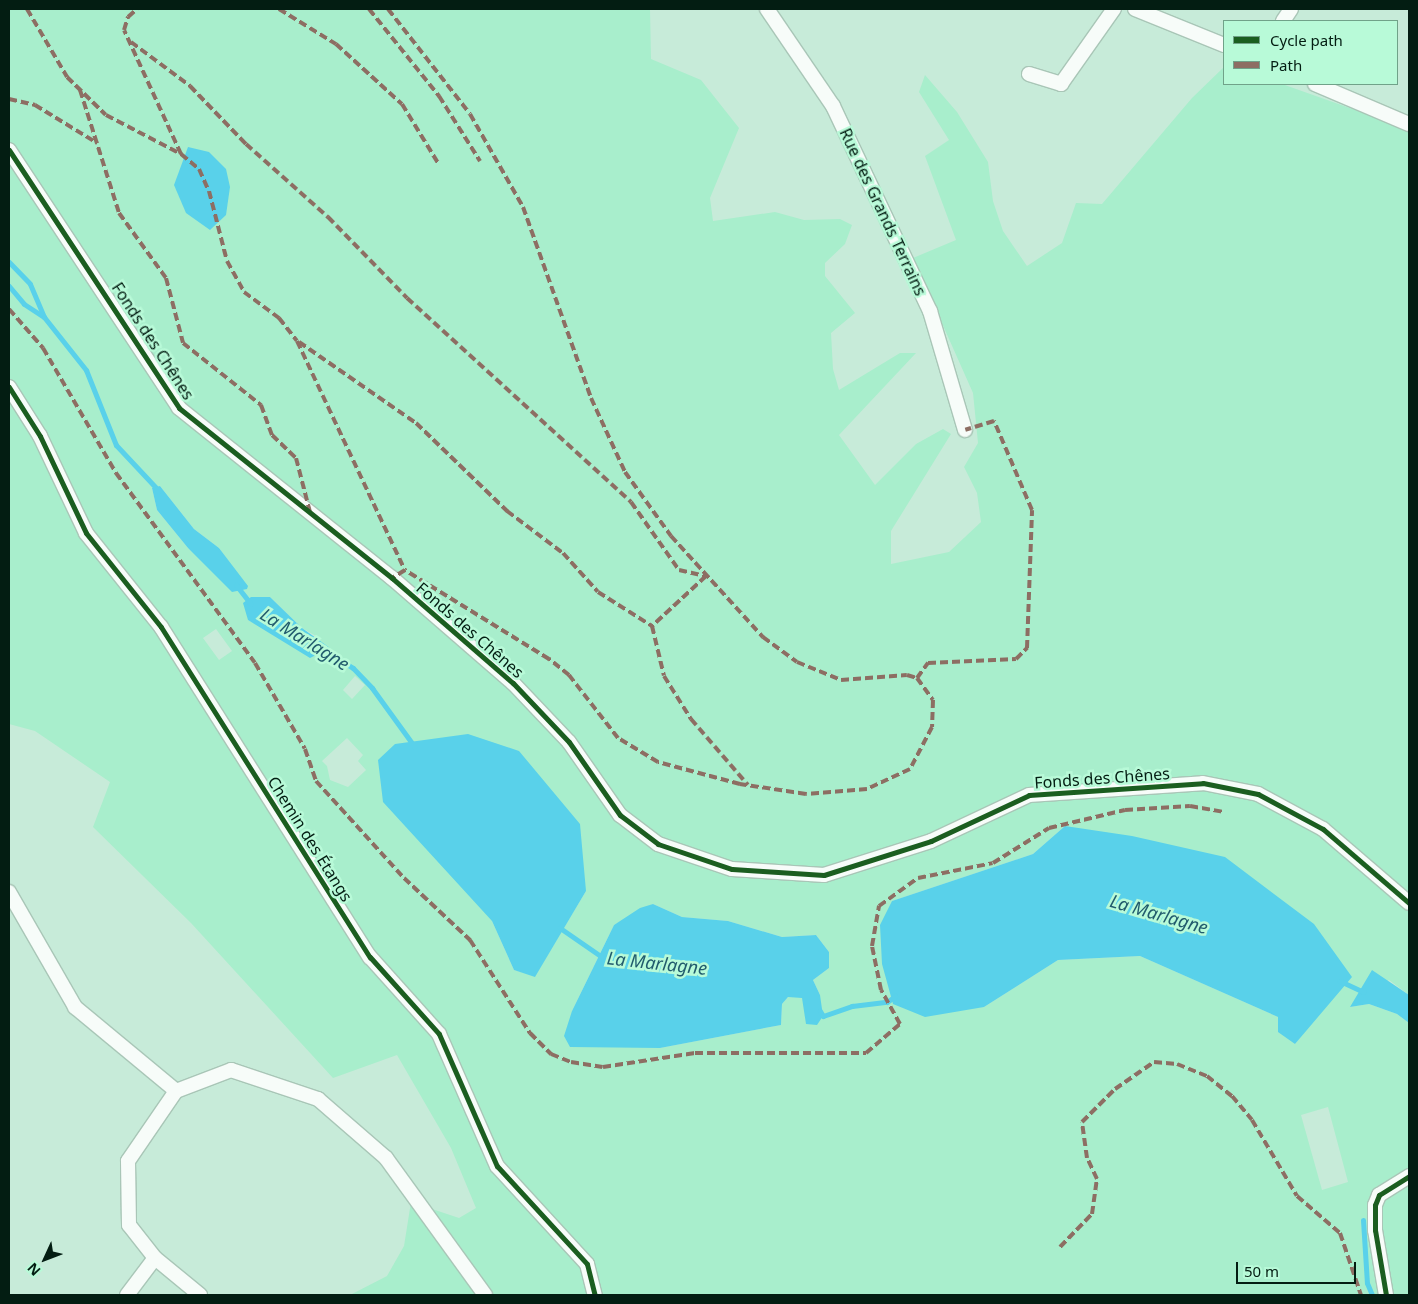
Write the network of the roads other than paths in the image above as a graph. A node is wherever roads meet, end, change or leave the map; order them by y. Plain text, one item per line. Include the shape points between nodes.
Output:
1 (767, 9) edge
2 (1114, 9) edge
3 (1136, 9) edge
4 (1291, 9) edge
5 (1284, 20) edge
6 (1223, 46) edge
7 (1029, 74) dead end
8 (1317, 85) edge
9 (1409, 124) edge
10 (9, 150) edge
11 (9, 387) edge
12 (965, 430) dead end
13 (9, 892) edge
14 (1409, 903) edge
15 (176, 1091) junction
16 (1409, 1176) edge
17 (155, 1258) junction
18 (127, 1295) edge
19 (200, 1295) edge
20 (485, 1295) edge
21 (595, 1295) edge
22 (1386, 1295) edge

1 - 12 street, Rue des Grands Terrains via 833,106 930,311
2 - 7 street via 1061,84
3 - 6 street
4 - 5 street
8 - 9 street
10 - 14 street, Fonds des Chênes via 179,408 392,578 513,683 569,742 620,815 658,844 732,869 824,875 931,841 1029,795 1202,783 1258,794 1324,829
11 - 21 street, Chemin des Étangs via 40,436 86,533 162,627 370,958 439,1034 497,1166 588,1264
13 - 15 street via 74,1007
15 - 17 street via 128,1161 129,1225
15 - 20 street via 231,1070 318,1099 386,1158
16 - 22 street via 1379,1195 1375,1205 1375,1230
17 - 18 street
17 - 19 street

